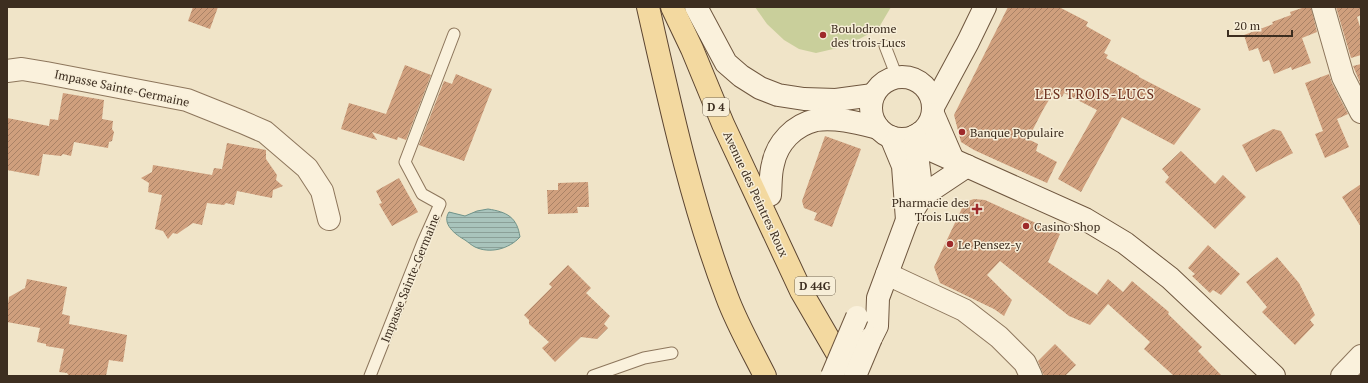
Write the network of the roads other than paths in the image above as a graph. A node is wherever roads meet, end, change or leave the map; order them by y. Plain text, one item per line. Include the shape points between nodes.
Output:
1 (648, 7) edge
2 (672, 7) edge
3 (686, 7) edge
4 (696, 7) edge
5 (985, 7) edge
6 (1323, 7) edge
7 (454, 34) dead end
8 (885, 46) dead end
9 (961, 55) junction
10 (7, 71) edge
11 (907, 78) junction
12 (873, 95) junction
13 (933, 110) junction
14 (1361, 112) edge
15 (884, 132) junction
16 (917, 135) junction
17 (960, 163) junction
18 (770, 195) junction
19 (922, 196) junction
20 (328, 219) dead end
21 (907, 220) junction
22 (887, 274) junction
23 (878, 298) junction
24 (672, 353) dead end
25 (1361, 356) edge
26 (370, 376) edge
27 (593, 376) edge
28 (765, 376) edge
29 (832, 376) edge
30 (850, 376) edge
31 (855, 376) edge
32 (859, 376) edge
33 (1031, 376) edge
34 (1274, 376) edge
35 (1342, 376) edge

1 - 28 main road via 688,174 706,237 727,298
2 - 30 main road, Avenue des Peintres Roux / D 4 via 800,291
3 - 18 main road, Avenue des Peintres Roux / D 44G
4 - 12 street via 726,62 760,88 778,95 804,99 836,100
5 - 9 street
6 - 14 street via 1343,77
7 - 26 lane, Impasse Sainte-Germaine via 404,162 422,194 440,204
8 - 11 lane
9 - 11 street via 934,72
9 - 13 street
10 - 20 street, Impasse Sainte-Germaine via 22,69 187,100 259,129 307,168 322,191
11 - 12 street via 889,79 882,83
11 - 13 street via 924,85 932,99
12 - 15 street via 873,120
13 - 16 street via 926,128
13 - 17 street
15 - 16 street via 903,139
15 - 18 street via 837,120 816,120 801,126 787,135 779,147 773,164
15 - 21 street via 903,166
16 - 17 street via 931,150
16 - 19 street
17 - 19 street
17 - 34 street via 1086,219 1125,243 1170,278
18 - 32 main road, Avenue des Peintres Roux / D 44G
19 - 21 street
21 - 22 street
22 - 23 street
22 - 33 street via 964,310 999,336 1025,363
23 - 29 street, bridge via 858,317
23 - 31 street, bridge via 877,326
24 - 27 lane via 644,358
25 - 35 street

